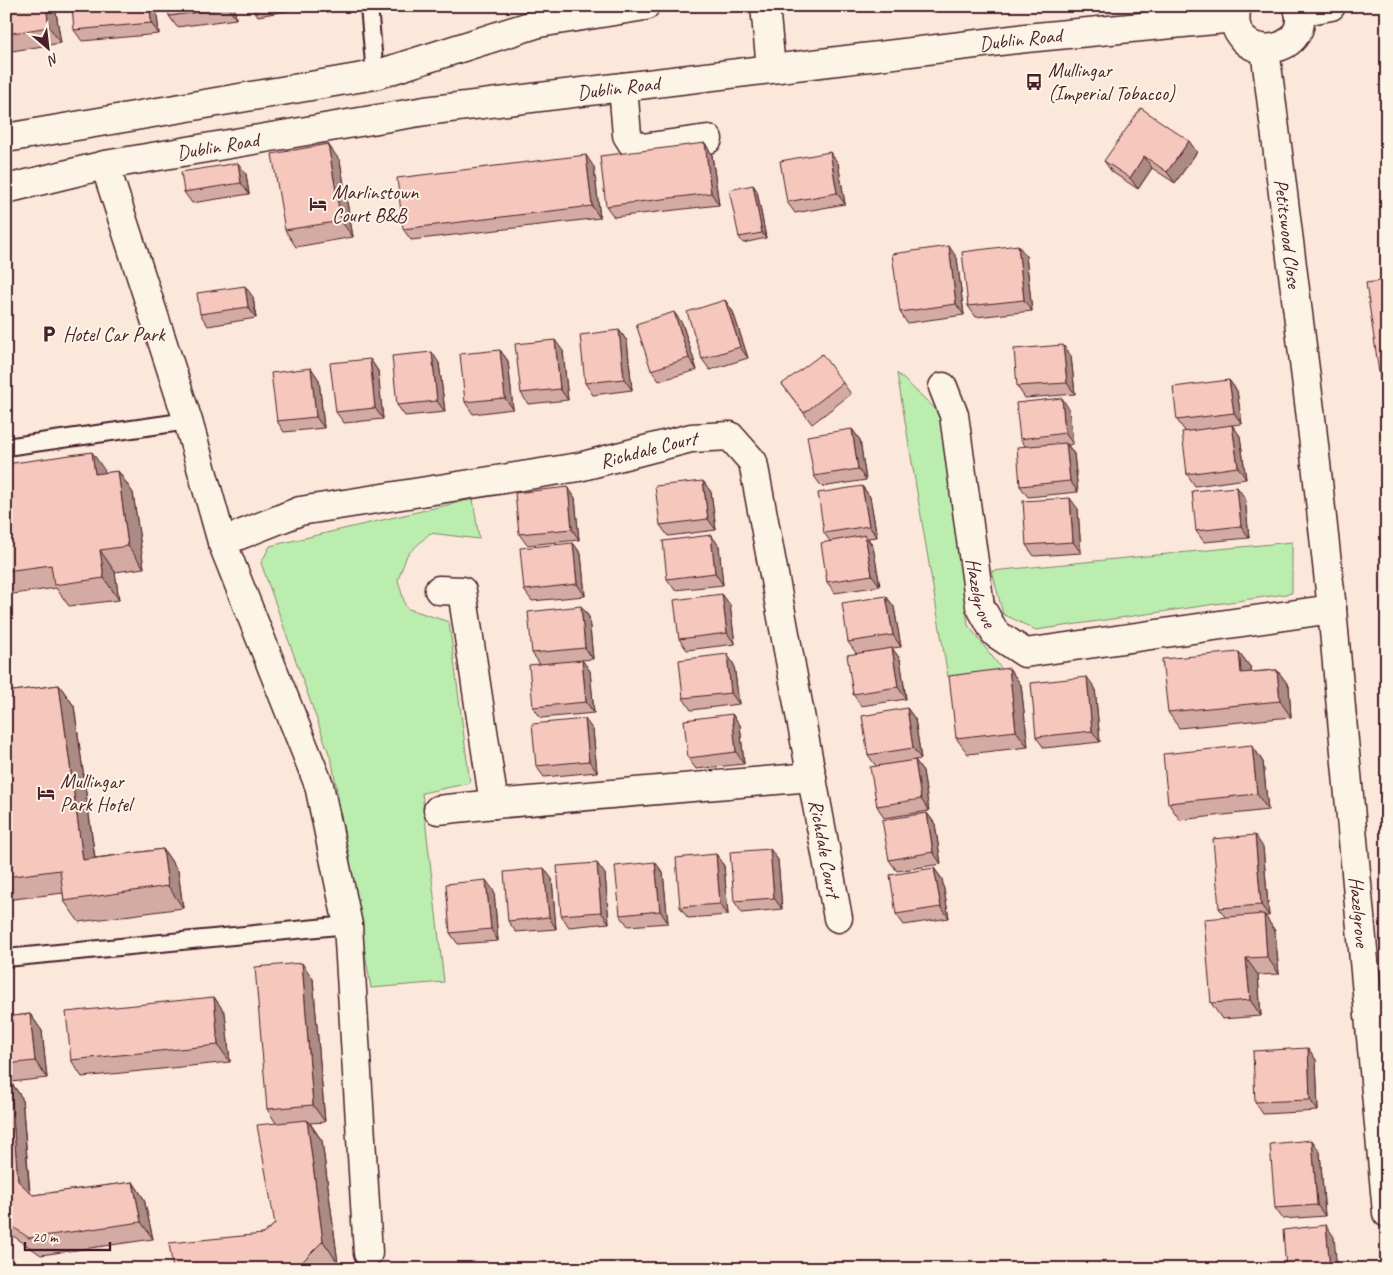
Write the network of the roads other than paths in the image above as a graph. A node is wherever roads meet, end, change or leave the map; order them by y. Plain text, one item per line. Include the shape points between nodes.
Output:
1 (369, 6) edge
2 (645, 6) edge
3 (765, 6) edge
4 (1331, 6) edge
5 (1299, 9) edge
6 (1236, 12) edge
7 (1265, 49) junction
8 (771, 68) junction
9 (375, 75) junction
10 (622, 87) junction
11 (6, 138) edge
12 (708, 139) dead end
13 (105, 165) junction
14 (6, 189) edge
15 (943, 387) dead end
16 (1311, 418) joint
17 (188, 421) junction
18 (6, 447) edge
19 (222, 542) junction
20 (439, 590) dead end
21 (1332, 609) junction
22 (812, 777) junction
23 (494, 804) junction
24 (438, 810) dead end
25 (838, 918) dead end
26 (348, 925) junction
27 (6, 958) edge
28 (1387, 1213) edge
29 (368, 1253) dead end

1 - 9 lane
2 - 9 street via 540,24
3 - 8 street
4 - 5 street
5 - 7 street via 1298,26 1292,39 1280,47
6 - 7 street via 1238,30 1244,40
6 - 8 street, Dublin Road
7 - 16 street, Petitswood Close
8 - 10 street, Dublin Road
9 - 11 street
10 - 12 street via 626,127 632,143 642,148
10 - 13 street, Dublin Road via 425,111
13 - 14 street, Dublin Road
13 - 17 street
15 - 21 street, Hazelgrove via 954,415 980,606 995,633 1025,653
16 - 21 street, Hazelgrove
17 - 18 lane
17 - 19 street
19 - 22 street, Richdale Court via 300,511 579,468 691,438 730,436 753,462
19 - 26 street via 319,785
20 - 23 street via 462,591
21 - 28 street, Hazelgrove
22 - 23 street, Richdale Court
22 - 25 street, Richdale Court
23 - 24 street, Richdale Court
26 - 27 lane
26 - 29 street

